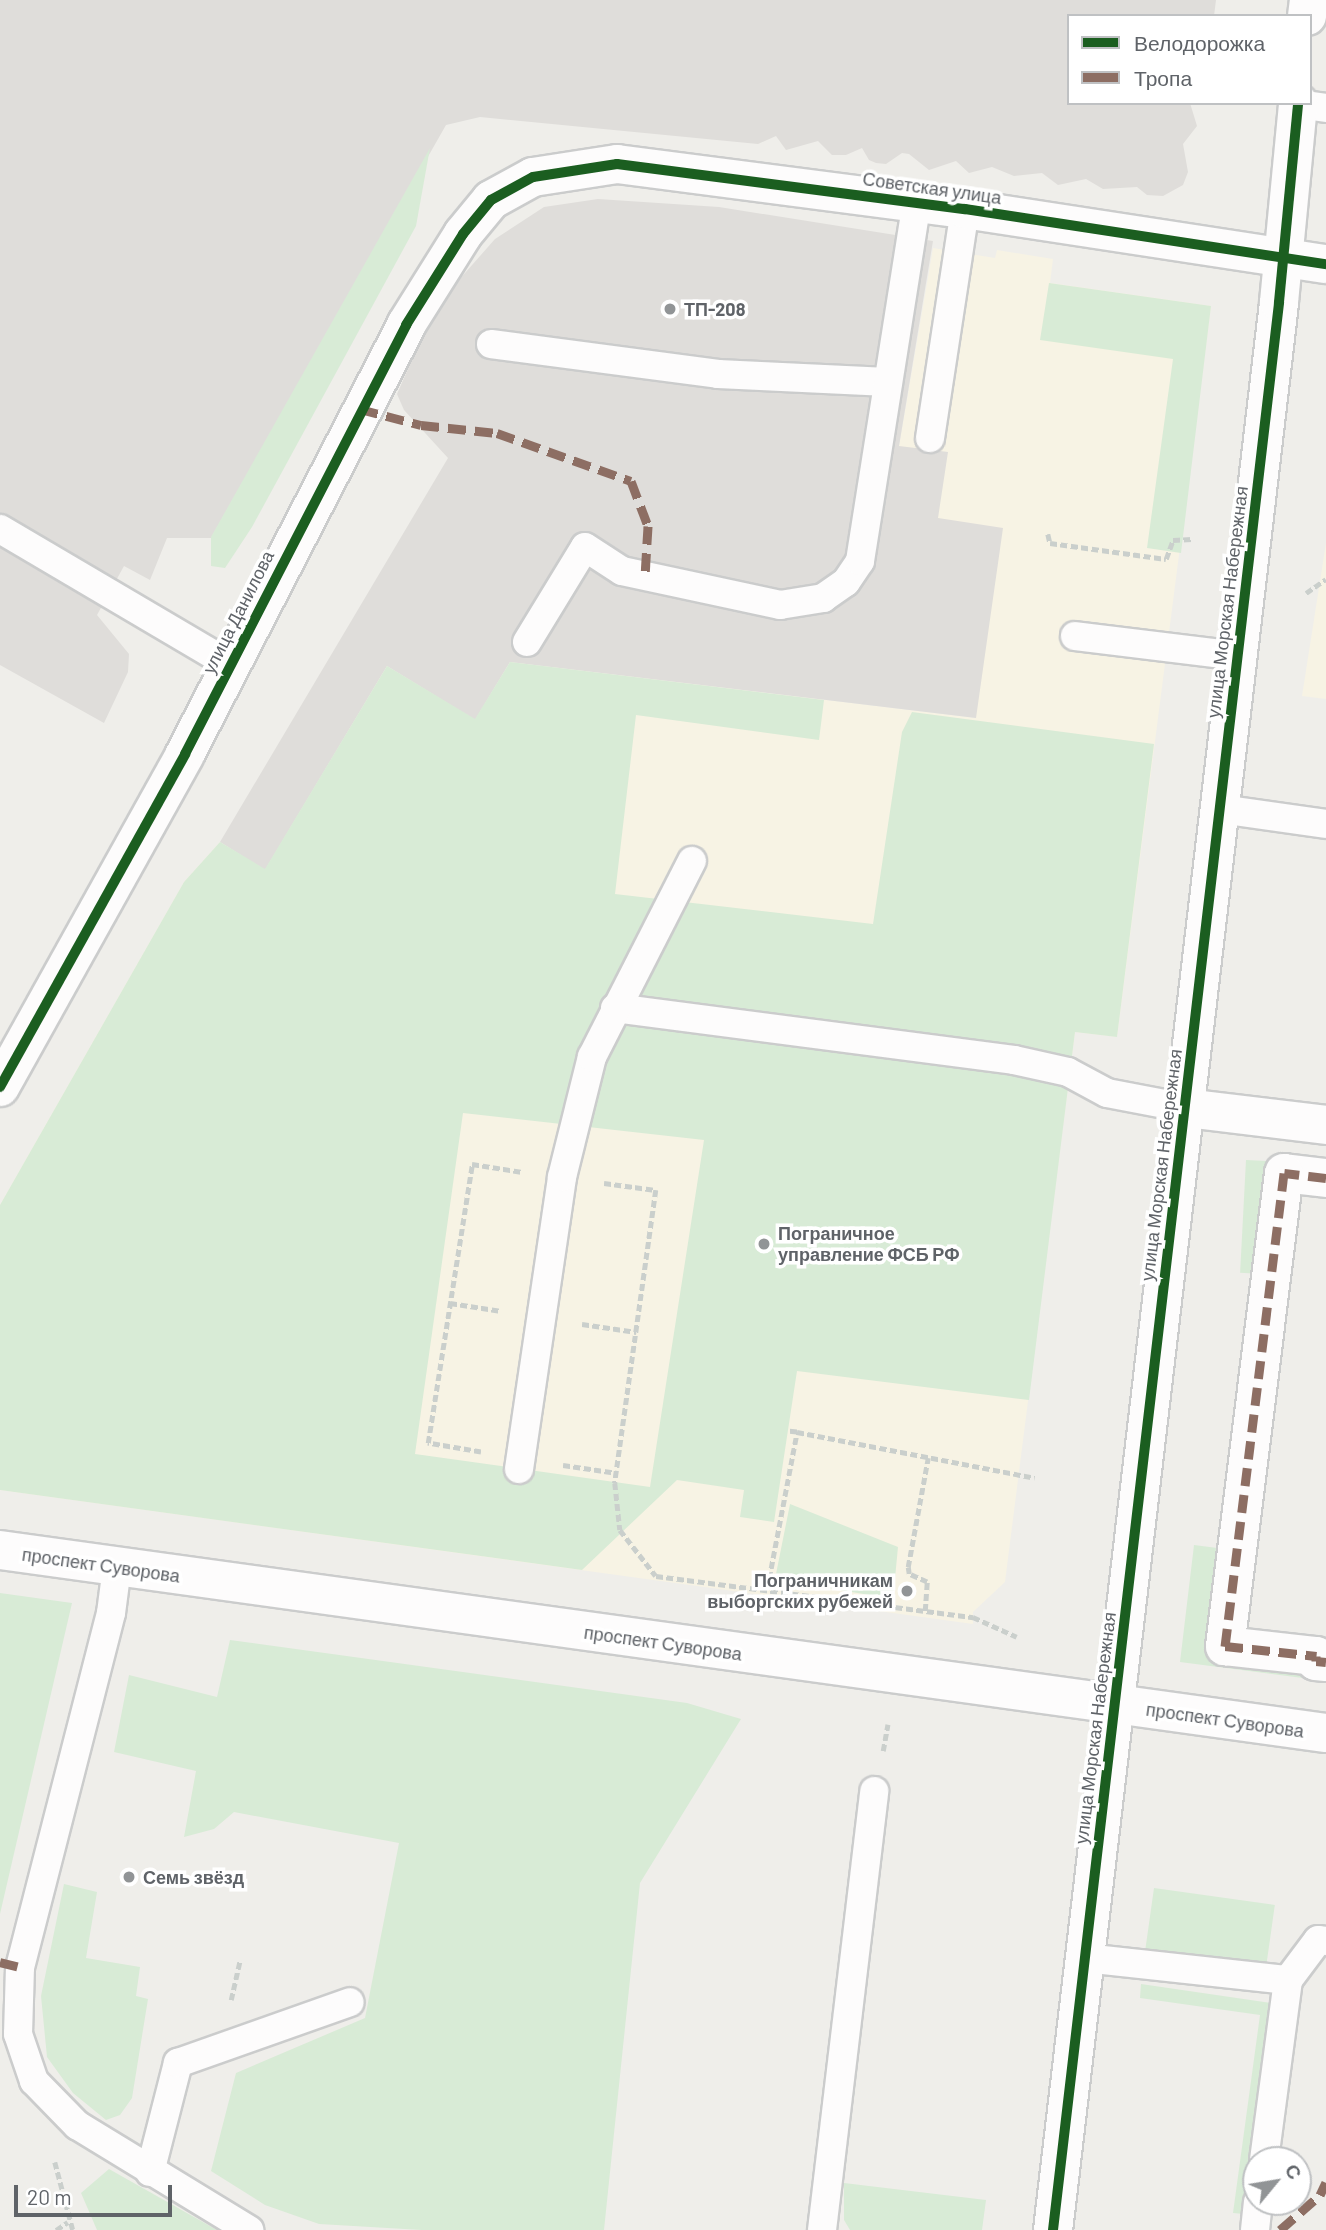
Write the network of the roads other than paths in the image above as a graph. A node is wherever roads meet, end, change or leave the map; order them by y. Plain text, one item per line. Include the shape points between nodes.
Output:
1 (1298, 105) edge
2 (1305, 105) edge
3 (1326, 108) edge
4 (533, 177) joint
5 (917, 203) junction
6 (965, 209) junction
7 (1282, 259) junction
8 (1326, 264) edge
9 (491, 344) dead end
10 (888, 382) junction
11 (930, 438) dead end
12 (0, 529) edge
13 (1075, 636) dead end
14 (527, 642) dead end
15 (1238, 656) junction
16 (232, 665) junction
17 (1221, 809) junction
18 (1326, 824) edge
19 (692, 861) dead end
20 (615, 1008) junction
21 (0, 1087) edge
22 (1186, 1108) junction
23 (1326, 1125) edge
24 (1326, 1178) edge
25 (519, 1464) road end
26 (0, 1550) edge
27 (117, 1567) junction
28 (1326, 1662) edge
29 (1115, 1705) junction
30 (1326, 1733) edge
31 (874, 1791) dead end
32 (1326, 1941) edge
33 (1085, 1958) junction
34 (1288, 1980) junction
35 (350, 2003) dead end
36 (1266, 2146) edge
37 (150, 2172) junction
38 (249, 2230) edge
39 (822, 2230) edge
40 (1053, 2230) edge

1 - 7 street, улица Морская Набережная
2 - 3 lane
4 - 5 street, Советская улица via 618,164
4 - 16 street, улица Данилова via 491,200 463,234 406,325
5 - 6 street, Советская улица
5 - 10 lane
6 - 7 street, Советская улица
6 - 11 lane
7 - 8 street, Советская улица
7 - 15 street, улица Морская Набережная
9 - 10 lane via 718,374
10 - 14 lane via 860,561 846,583 822,598 780,605 622,571 585,547
12 - 16 lane
13 - 15 lane
15 - 17 street, улица Морская Набережная
16 - 21 street, улица Данилова
17 - 18 lane
17 - 22 street, улица Морская Набережная
19 - 20 lane
20 - 22 lane via 1014,1060 1069,1072 1107,1093
20 - 25 lane via 592,1057 562,1177
22 - 23 street
22 - 29 street, улица Морская Набережная
24 - 28 street via 1283,1173 1225,1646 1316,1656 1316,1661
26 - 27 street, проспект Суворова
27 - 29 street, проспект Суворова
27 - 37 lane via 111,1613 20,1967 18,2034 34,2081 77,2125
29 - 30 street, проспект Суворова
29 - 33 street, улица Морская Набережная
31 - 39 lane
32 - 34 lane via 1318,1941
33 - 34 lane
33 - 40 street, улица Морская Набережная
34 - 36 lane
35 - 37 lane via 178,2063
37 - 38 lane

